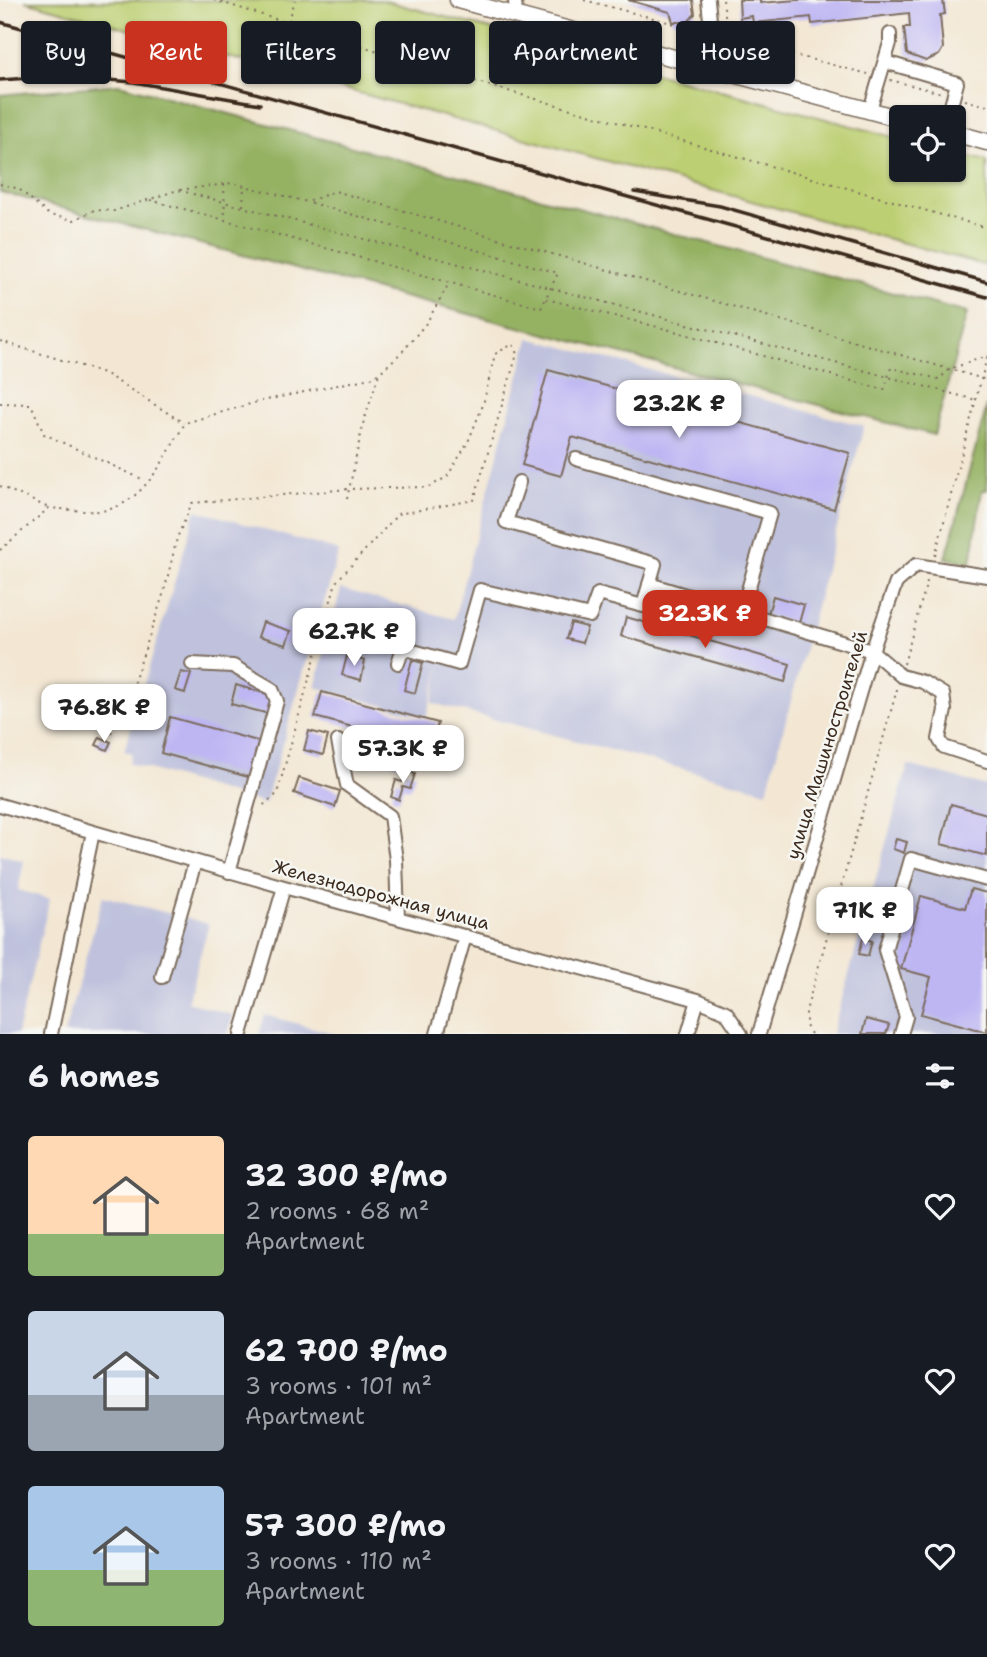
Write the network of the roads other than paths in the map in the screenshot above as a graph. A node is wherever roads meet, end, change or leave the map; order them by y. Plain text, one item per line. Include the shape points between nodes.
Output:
1 (458, 0) edge
2 (708, 0) edge
3 (515, 8) edge
4 (710, 21) edge
5 (890, 34) dead end
6 (676, 57) edge
7 (885, 62) junction
8 (772, 84) edge
9 (951, 105) edge
10 (870, 110) junction
11 (889, 116) edge
12 (966, 136) edge
13 (987, 142) edge
14 (576, 459) dead end
15 (519, 482) dead end
16 (987, 576) edge
17 (649, 584) junction
18 (742, 611) junction
19 (872, 651) junction
20 (398, 663) dead end
21 (192, 664) dead end
22 (338, 741) dead end
23 (987, 761) edge
24 (0, 805) edge
25 (93, 832) junction
26 (195, 862) junction
27 (229, 872) junction
28 (987, 880) edge
29 (284, 887) junction
30 (398, 918) junction
31 (465, 936) junction
32 (162, 977) dead end
33 (698, 1000) junction
34 (905, 1033) edge
35 (51, 1034) edge
36 (241, 1034) edge
37 (437, 1034) edge
38 (688, 1034) edge
39 (741, 1034) edge
40 (759, 1034) edge

1 - 3 main road via 494,9
2 - 4 street
3 - 6 main road
5 - 7 street
7 - 9 street via 957,83
7 - 10 street
8 - 10 main road
10 - 11 main road
12 - 13 main road
14 - 18 street via 771,513
15 - 17 street via 506,522 655,564
16 - 19 street, улица Машиностроителей via 916,565 896,583
17 - 18 street
17 - 20 street via 643,606 598,594 590,616 480,590 459,664 402,648
18 - 19 street
19 - 23 street via 901,676 943,694 939,739 944,747
19 - 40 street, улица Машиностроителей
21 - 27 street via 233,666 272,690 277,701
22 - 30 street via 347,785 390,816
24 - 25 street, Железнодорожная улица
25 - 26 street, Железнодорожная улица
25 - 35 street
26 - 27 street, Железнодорожная улица
26 - 32 street
27 - 29 street, Железнодорожная улица
28 - 34 street via 911,859 885,950 906,1017
29 - 30 street, Железнодорожная улица
29 - 36 street
30 - 31 street, Железнодорожная улица
31 - 33 street, Железнодорожная улица
31 - 37 street
33 - 38 street
33 - 39 street, Железнодорожная улица via 726,1013

